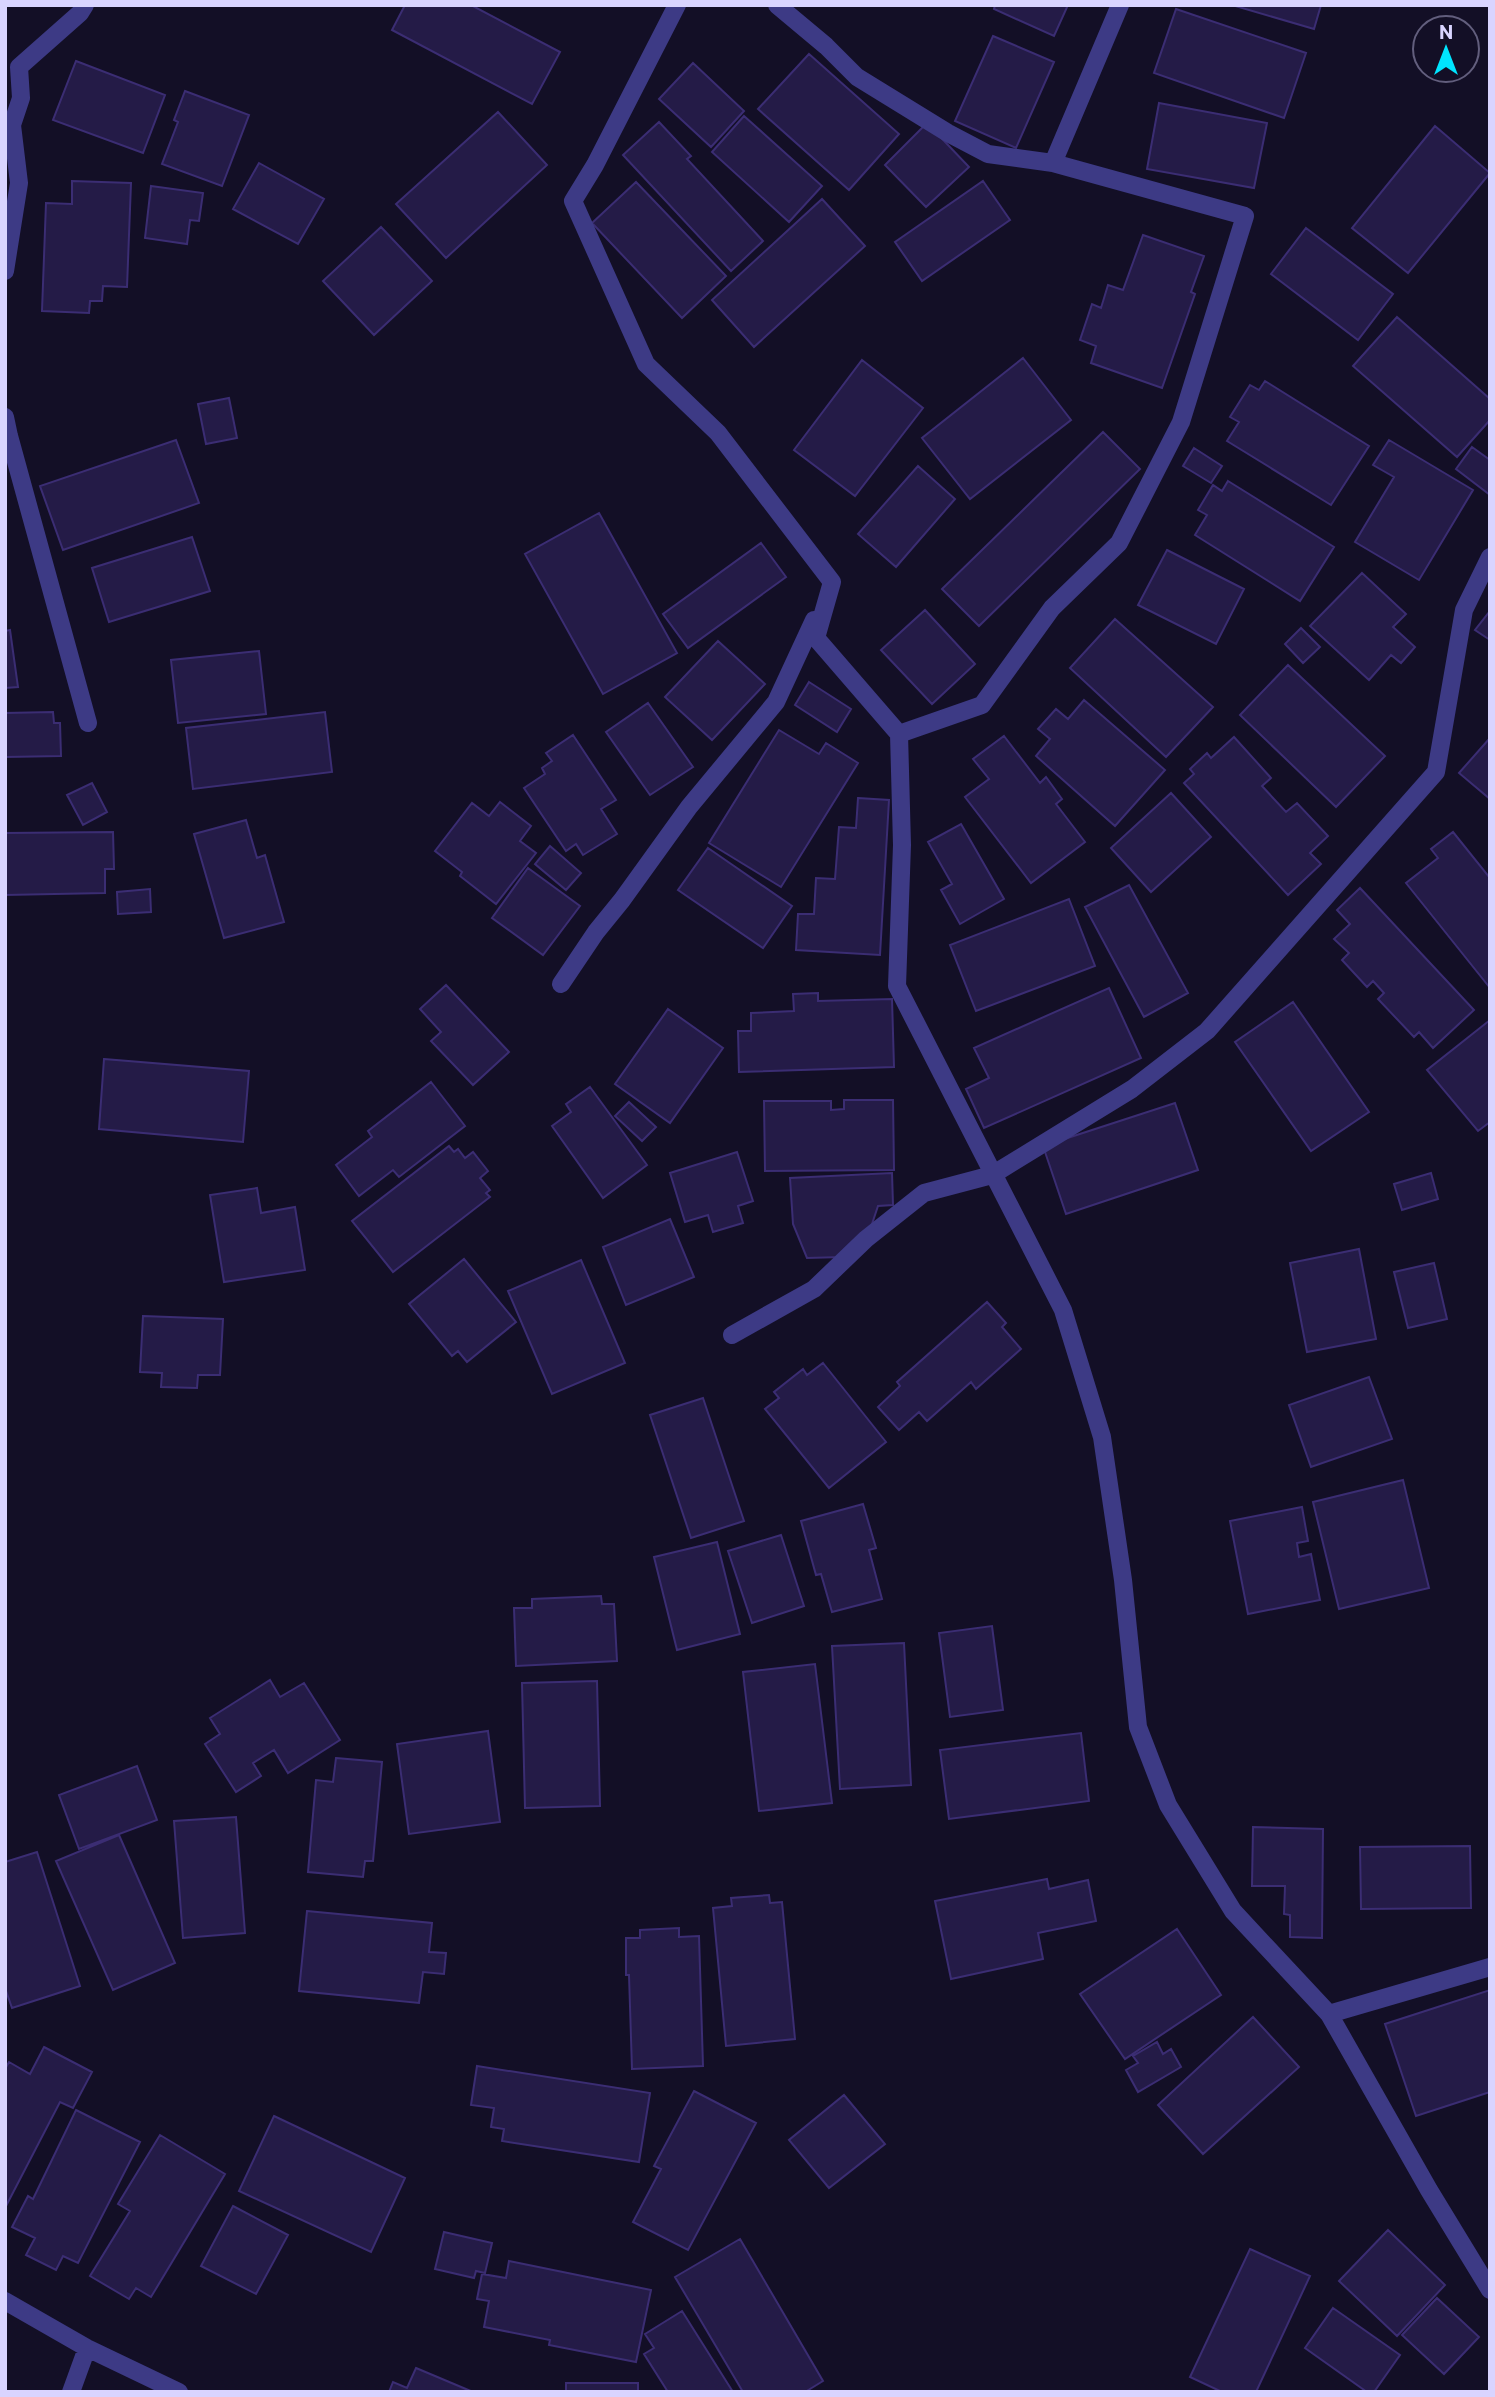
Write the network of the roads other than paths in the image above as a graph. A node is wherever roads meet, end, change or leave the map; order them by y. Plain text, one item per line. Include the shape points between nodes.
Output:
1 (85, 5) edge
2 (677, 5) edge
3 (777, 5) edge
4 (1120, 5) edge
5 (12, 64) edge
6 (1053, 163) junction
7 (5, 271) edge
8 (5, 417) edge
9 (1490, 557) edge
10 (832, 582) junction
11 (88, 723) dead end
12 (899, 734) junction
13 (561, 984) dead end
14 (992, 1175) junction
15 (732, 1335) dead end
16 (1490, 1967) edge
17 (1329, 2014) junction
18 (1490, 2290) edge
19 (5, 2301) edge
20 (87, 2348) junction
21 (71, 2392) edge
22 (179, 2392) edge

1 - 5 street
2 - 10 street via 573,201 646,364 718,433
3 - 6 street via 857,77 948,133 988,154
4 - 6 street
5 - 7 street via 21,98 12,125 19,183
6 - 12 street via 1245,216 1181,422 1119,543 1052,608 982,705
8 - 11 street
9 - 14 street via 1464,610 1436,772 1207,1031 1132,1088
10 - 12 street via 816,638
10 - 13 street via 776,702 689,807
12 - 14 street via 902,845 897,986
14 - 15 street via 924,1193 814,1289
14 - 17 street via 1063,1310 1102,1437 1138,1727 1168,1805 1233,1911
16 - 17 street
17 - 18 street
19 - 20 street
20 - 21 street
20 - 22 street

